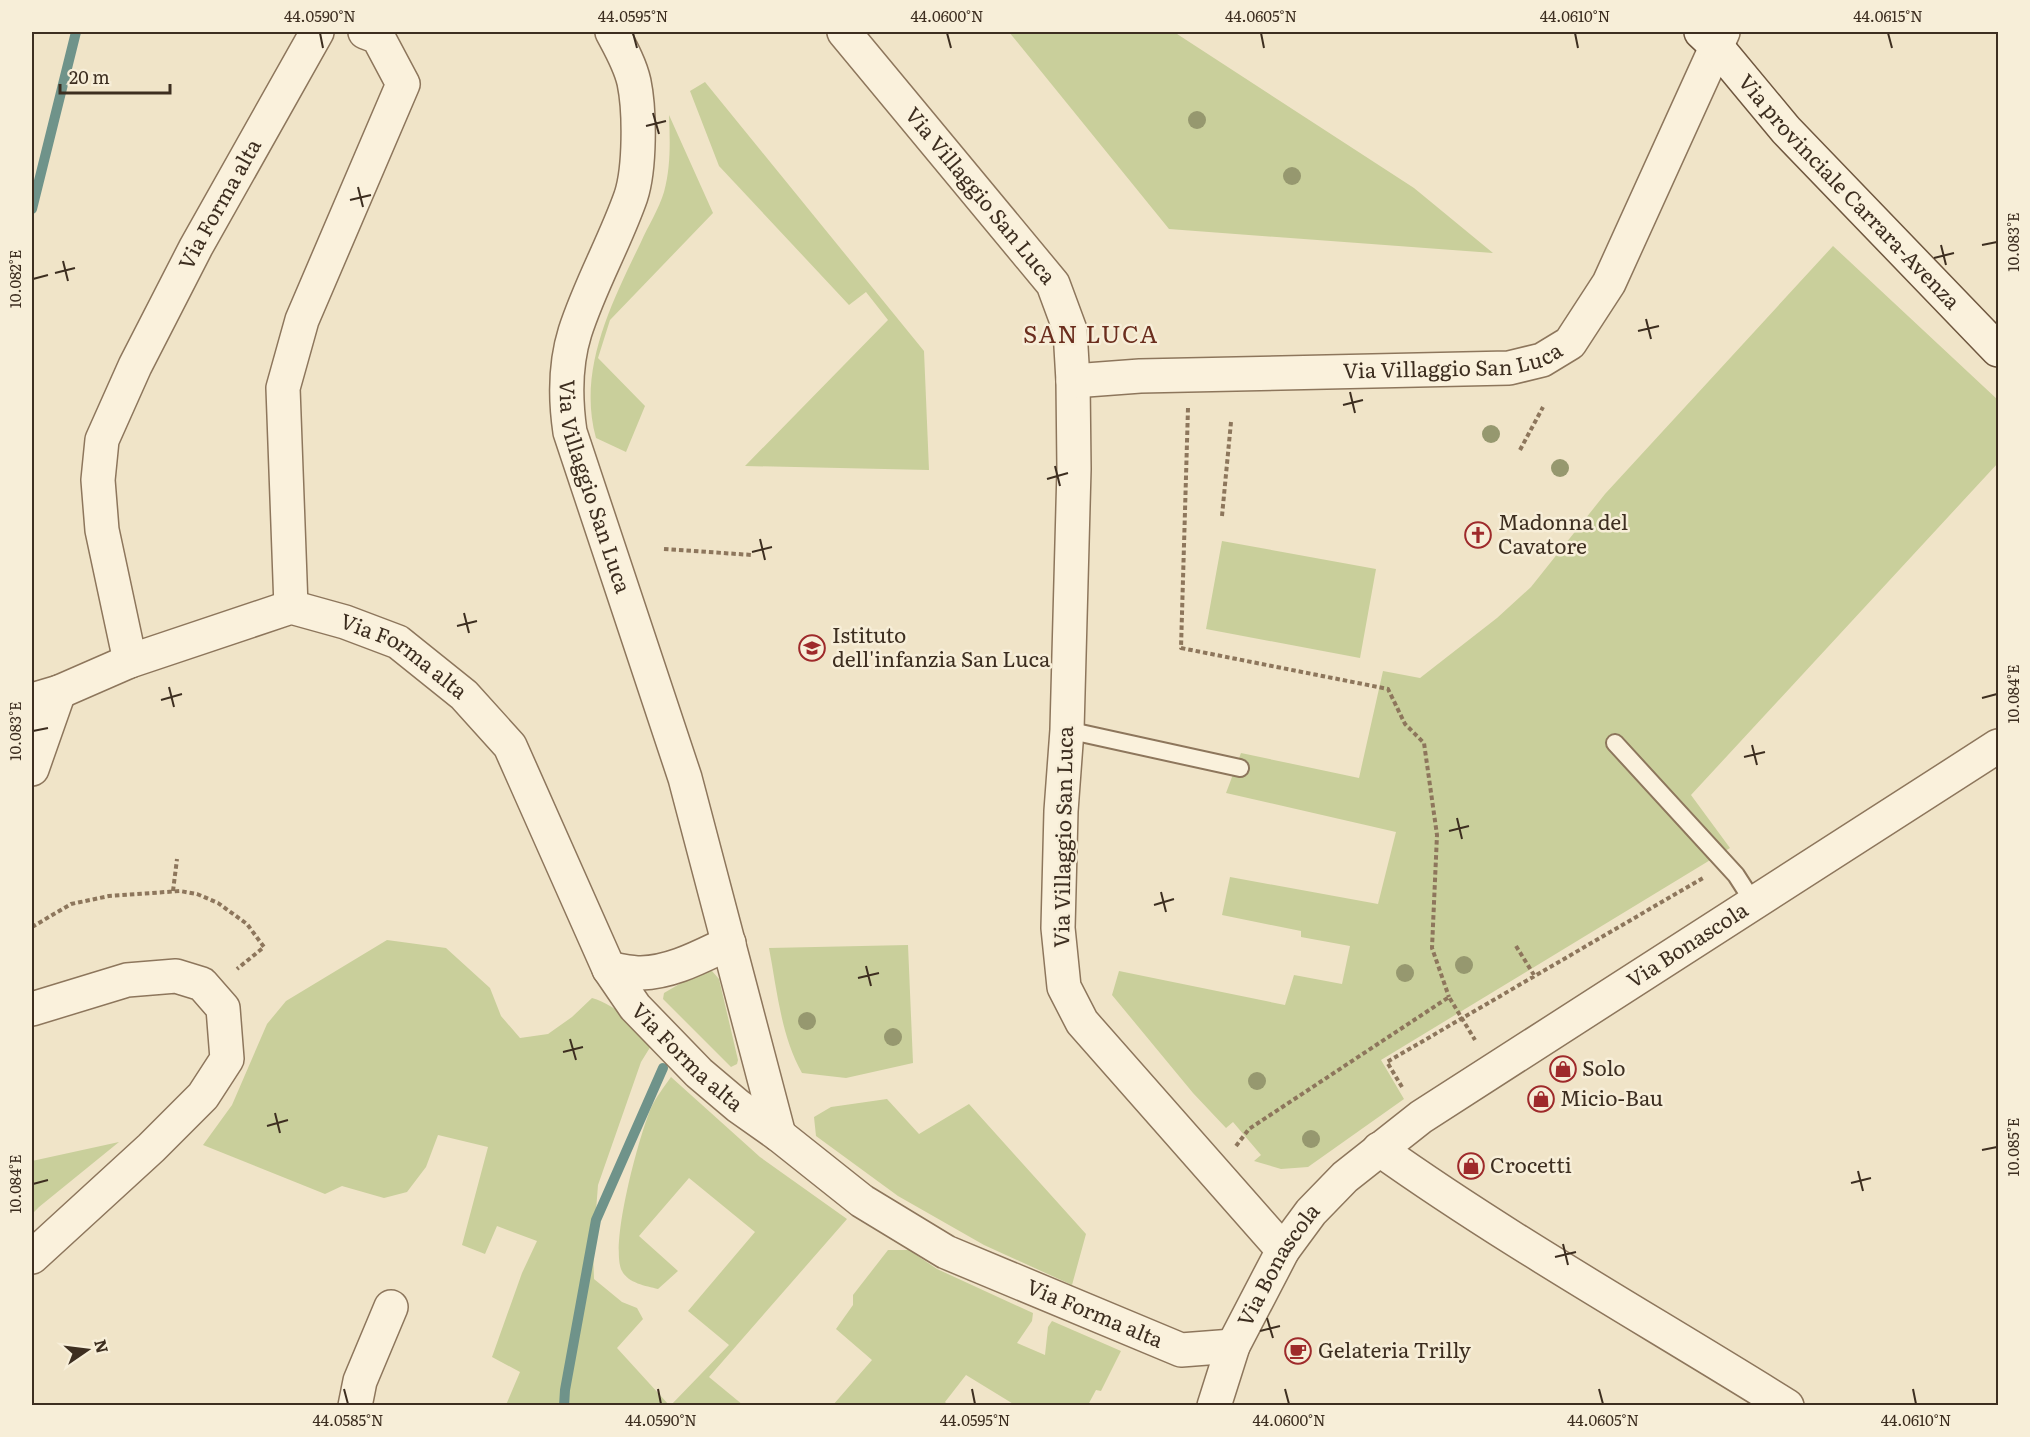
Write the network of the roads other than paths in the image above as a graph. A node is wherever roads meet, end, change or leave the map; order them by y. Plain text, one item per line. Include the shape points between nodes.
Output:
1 (317, 32) edge
2 (365, 32) edge
3 (612, 32) edge
4 (844, 32) edge
5 (1713, 36) edge
6 (1998, 350) edge
7 (1073, 381) junction
8 (291, 607) junction
9 (130, 661) junction
10 (45, 696) edge
11 (1067, 730) junction
12 (1615, 743) dead end
13 (1998, 746) edge
14 (1240, 768) dead end
15 (32, 769) edge
16 (1754, 903) junction
17 (729, 943) junction
18 (609, 969) junction
19 (32, 1009) edge
20 (779, 1135) junction
21 (1379, 1149) junction
22 (1282, 1250) junction
23 (32, 1257) edge
24 (391, 1307) dead end
25 (1233, 1346) junction
26 (354, 1406) edge
27 (1214, 1406) edge
28 (1787, 1406) edge

1 - 9 street, Via Forma alta via 191,257 102,440 102,531
2 - 8 street via 378,37 403,84 302,320 283,388
3 - 17 street, Via Villaggio San Luca via 634,82 636,159 631,194 575,332 566,404 575,450 685,778
4 - 7 street, Via Villaggio San Luca via 1053,284 1070,330
5 - 6 street, Via provinciale Carrara-Avenza via 1786,130
5 - 7 street, Via Villaggio San Luca via 1609,283 1570,343 1542,360 1509,368 1103,377
7 - 11 street, Via Villaggio San Luca
8 - 9 street
8 - 18 street, Via Forma alta via 398,642 464,695 510,746
9 - 10 street
10 - 15 street
11 - 14 lane
11 - 22 street, Via Villaggio San Luca via 1058,928 1065,987 1082,1022
12 - 16 lane via 1736,875
13 - 16 street, Via Bonascola
16 - 21 street, Via Bonascola via 1421,1117
17 - 18 street via 664,970 641,973
17 - 20 street, Via Villaggio San Luca
18 - 20 street, Via Forma alta via 635,1007 699,1073
19 - 23 street via 127,980 176,976 202,984 223,1008 227,1059 203,1096
20 - 25 street, Via Forma alta via 862,1201 946,1252 1181,1350
21 - 22 street, Via Bonascola via 1311,1212
21 - 28 street via 1530,1249
22 - 25 street, Via Bonascola
24 - 26 street via 360,1381
25 - 27 street, Via Bonascola

